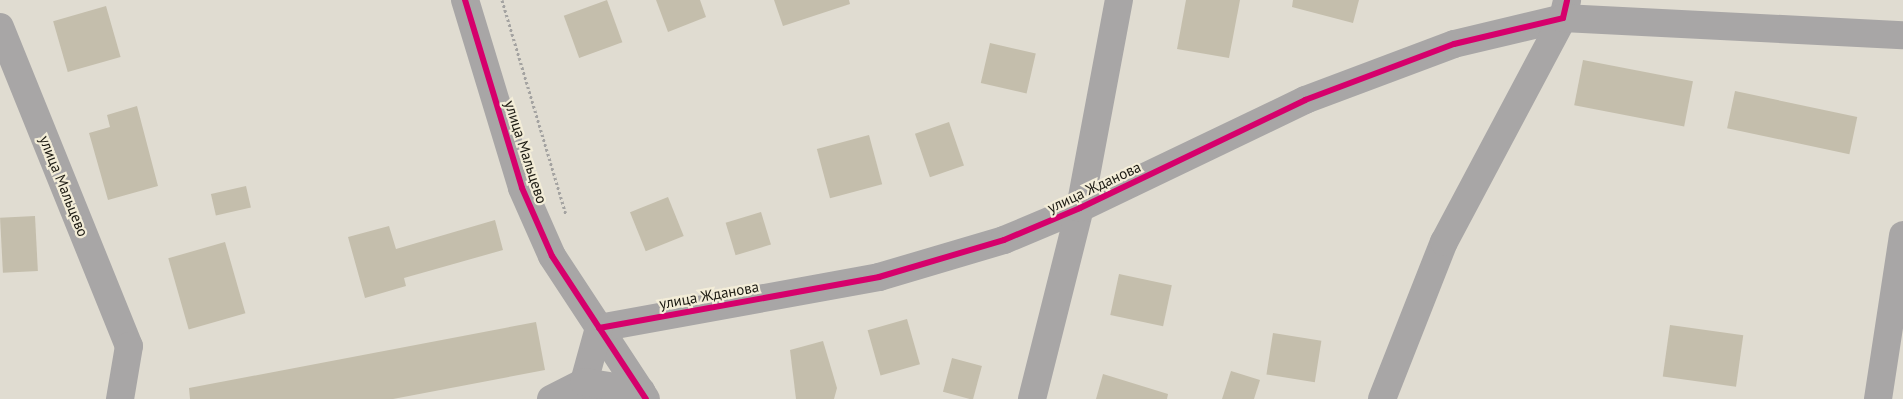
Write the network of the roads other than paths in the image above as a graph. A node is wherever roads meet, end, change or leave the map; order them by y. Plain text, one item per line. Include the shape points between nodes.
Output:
1 (466, 0) edge
2 (1119, 0) edge
3 (1565, 9) edge
4 (0, 27) edge
5 (1903, 35) edge
6 (1080, 208) junction
7 (1903, 235) edge
8 (1899, 282) edge
9 (599, 328) junction
10 (586, 390) edge
11 (643, 395) edge
12 (120, 399) edge
13 (551, 399) edge
14 (1032, 399) edge
15 (1382, 399) edge
16 (1878, 399) edge

1 - 9 street, улица Мальцево via 522,188 552,256
2 - 6 street, улица Жданова
3 - 5 street, улица Жданова
3 - 6 street, улица Жданова via 1454,44 1305,100
3 - 15 street via 1444,242
4 - 12 street, улица Мальцево via 129,346
6 - 9 street, улица Жданова via 1004,240 879,277
6 - 14 street, улица Жданова
7 - 8 street
8 - 16 street
9 - 10 street
9 - 11 street, улица Мальцево
10 - 11 street
10 - 13 street

